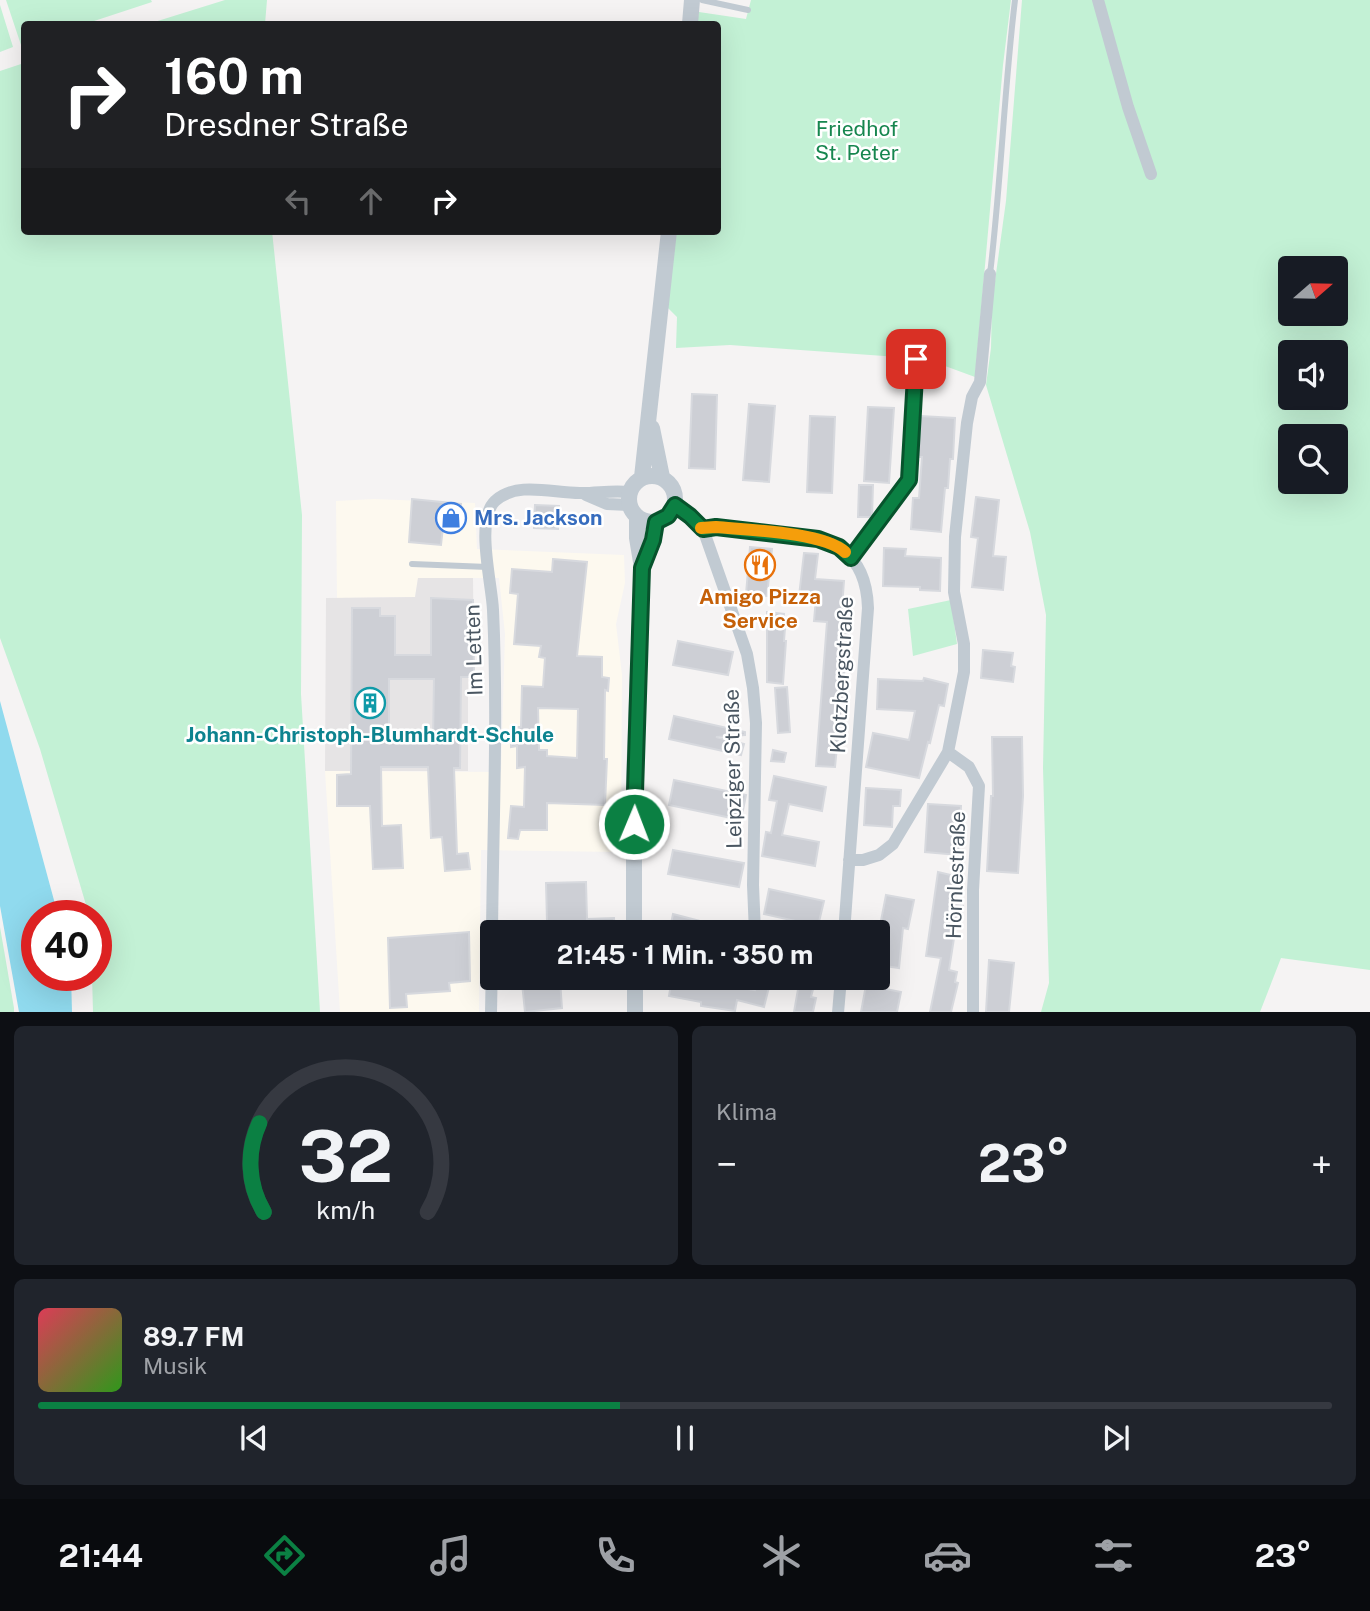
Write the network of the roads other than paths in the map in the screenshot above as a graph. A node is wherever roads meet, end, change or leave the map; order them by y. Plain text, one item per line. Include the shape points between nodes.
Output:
1 (692, 0) edge
2 (702, 0) edge
3 (1015, 0) edge
4 (1098, 0) edge
5 (730, 2) edge
6 (748, 10) dead end
7 (690, 21) edge
8 (1151, 174) dead end
9 (669, 235) edge
10 (990, 274) joint
11 (916, 359) dead end
12 (650, 414) junction
13 (642, 477) junction
14 (662, 477) junction
15 (632, 505) junction
16 (675, 505) junction
17 (656, 522) junction
18 (703, 529) junction
19 (851, 558) junction
20 (412, 564) dead end
21 (488, 567) junction
22 (642, 568) junction
23 (948, 752) junction
24 (849, 860) junction
25 (492, 920) edge
26 (634, 920) edge
27 (754, 920) edge
28 (846, 920) edge
29 (491, 990) edge
30 (635, 990) edge
31 (840, 990) edge
32 (491, 1012) edge
33 (635, 1012) edge
34 (838, 1012) edge
35 (973, 1012) edge

1 - 7 street
2 - 5 lane
3 - 10 lane
4 - 8 street
5 - 6 lane
9 - 12 street
10 - 23 street via 980,382 967,423 955,537 954,592 964,672
11 - 19 lane via 909,480
12 - 13 street
12 - 14 street
13 - 14 street
13 - 15 street via 632,486
14 - 16 street via 674,492
15 - 17 street via 643,521
15 - 21 street, Im Letten via 608,490 582,494 525,489 506,494 493,502 487,515
15 - 22 street
16 - 17 street via 668,516
16 - 18 street
17 - 22 street
18 - 19 street via 818,539 839,547
18 - 27 street, Leipziger Straße via 747,654 753,688
19 - 24 street, Klotzbergstraße via 861,572 868,608
20 - 21 lane
21 - 25 street, Im Letten via 495,718
22 - 26 street
23 - 24 street via 893,844 879,855
23 - 35 street, Hörnlestraße via 969,767 979,786
24 - 28 street, Klotzbergstraße
29 - 32 street
30 - 33 street
31 - 34 street

